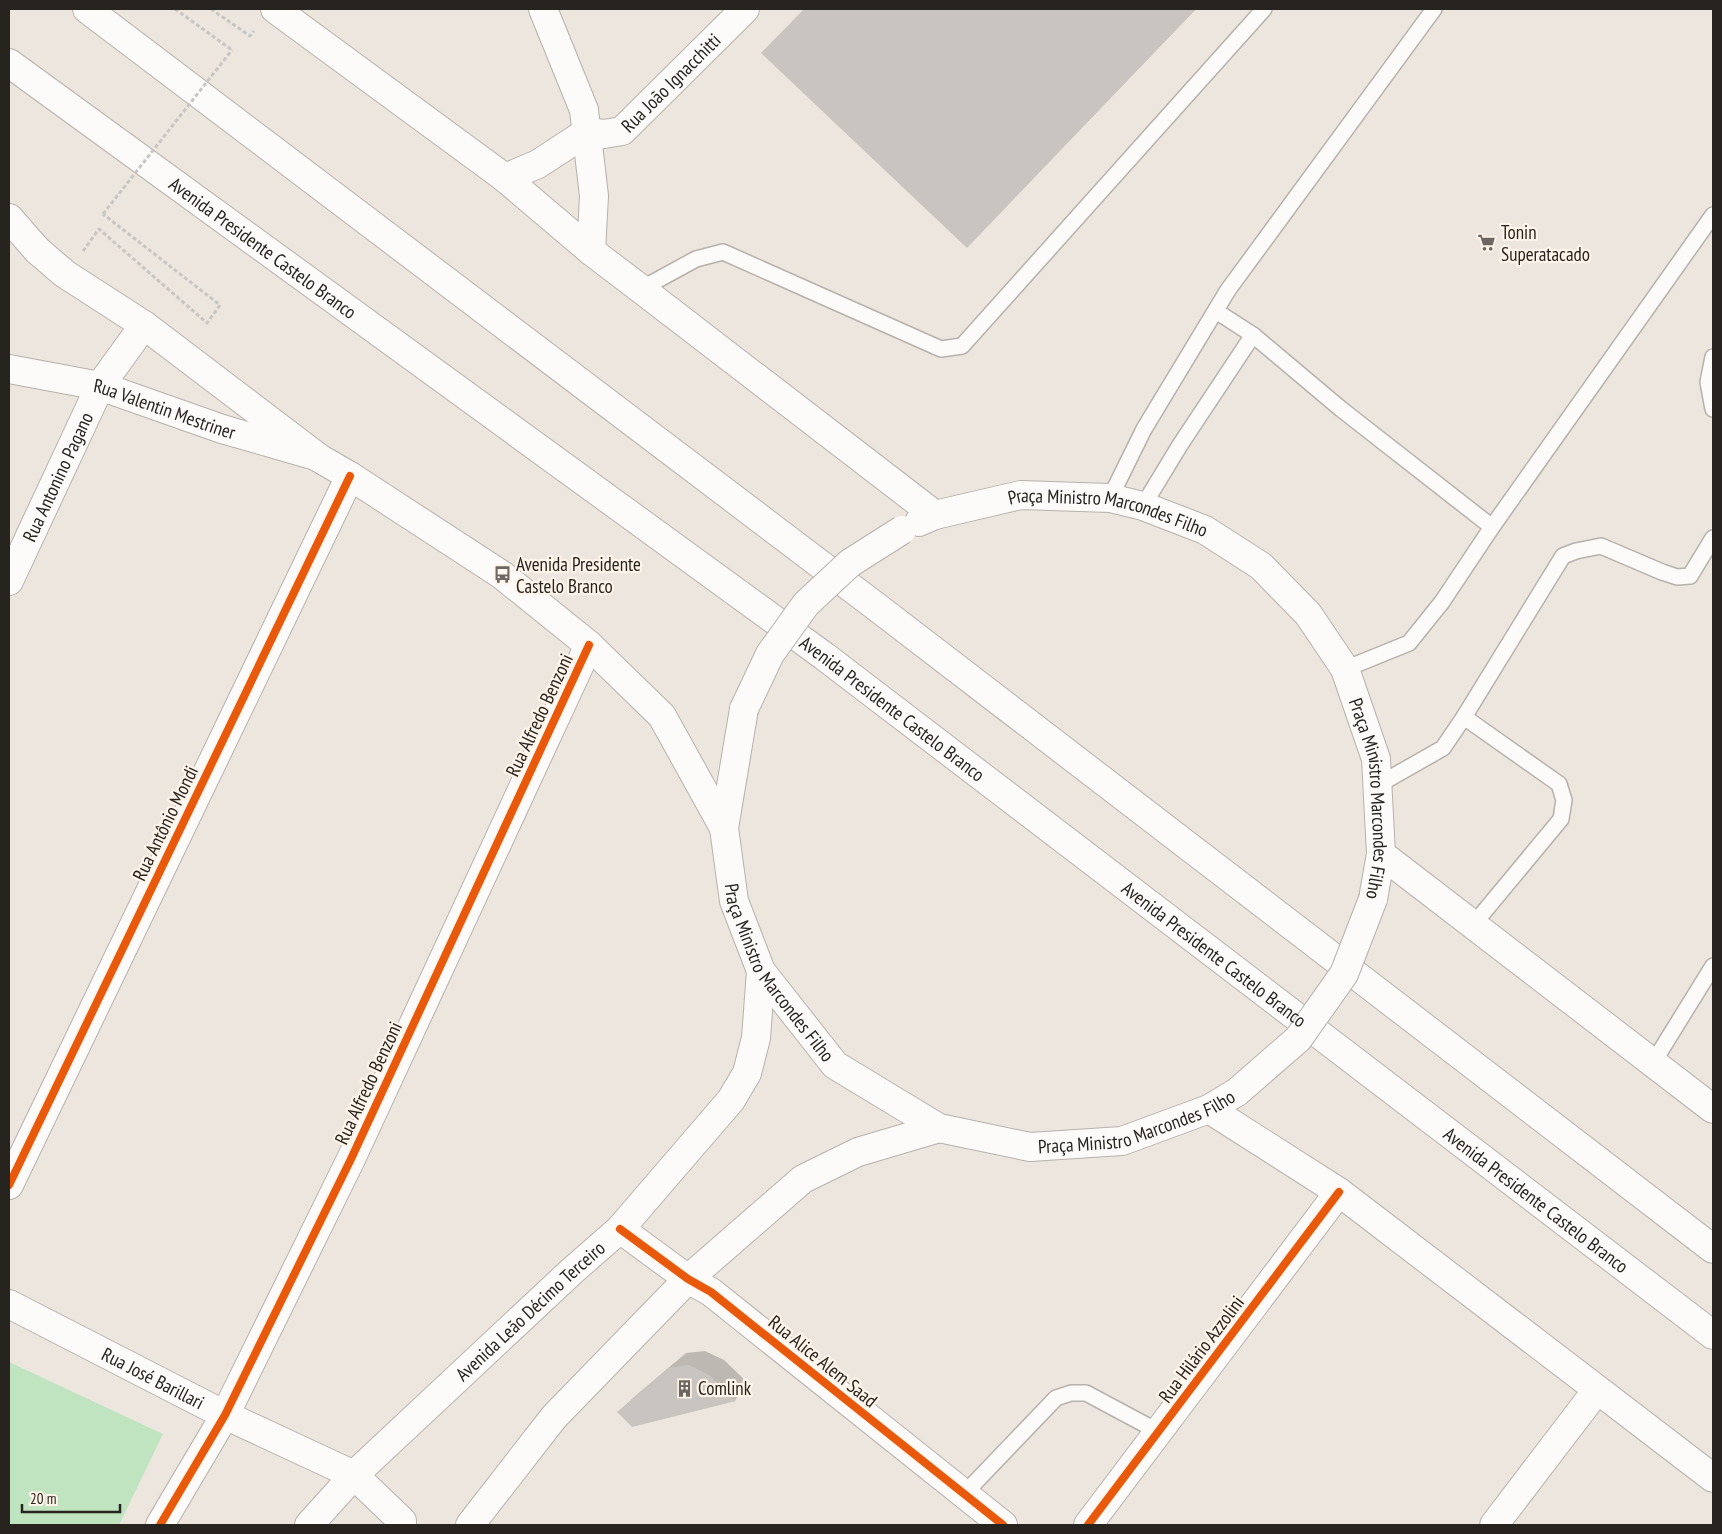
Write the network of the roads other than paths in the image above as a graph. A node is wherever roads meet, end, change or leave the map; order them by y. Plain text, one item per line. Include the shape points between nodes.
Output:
1 (87, 9) edge
2 (275, 9) edge
3 (543, 9) edge
4 (745, 9) edge
5 (1264, 9) edge
6 (1434, 9) edge
7 (9, 63) edge
8 (586, 132) junction
9 (505, 178) junction
10 (1713, 215) edge
11 (9, 218) edge
12 (9, 229) edge
13 (37, 250) junction
14 (591, 251) junction
15 (641, 289) junction
16 (1216, 311) junction
17 (144, 326) junction
18 (1253, 335) junction
19 (1713, 356) edge
20 (9, 369) edge
21 (100, 386) junction
22 (1713, 409) edge
23 (319, 458) junction
24 (350, 476) junction
25 (1110, 498) junction
26 (1143, 506) junction
27 (935, 515) junction
28 (1492, 527) junction
29 (1713, 538) edge
30 (9, 580) edge
31 (589, 645) junction
32 (1345, 669) junction
33 (1464, 717) junction
34 (1378, 785) junction
35 (724, 828) junction
36 (1380, 854) junction
37 (1473, 924) junction
38 (1713, 966) edge
39 (761, 971) junction
40 (1653, 1063) junction
41 (1209, 1109) junction
42 (1713, 1109) edge
43 (939, 1128) junction
44 (9, 1185) edge
45 (1339, 1192) junction
46 (620, 1229) junction
47 (1713, 1249) edge
48 (688, 1279) junction
49 (9, 1304) edge
50 (1713, 1335) edge
51 (1598, 1390) junction
52 (225, 1415) junction
53 (1158, 1432) junction
54 (354, 1475) junction
55 (1713, 1478) edge
56 (964, 1494) junction
57 (160, 1525) edge
58 (309, 1525) edge
59 (402, 1525) edge
60 (470, 1525) edge
61 (1002, 1525) edge
62 (1088, 1525) edge
63 (1494, 1525) edge

1 - 47 main road via 878,608
2 - 9 main road
3 - 8 main road via 584,110
4 - 8 main road, Rua João Ignacchitti via 622,131
5 - 15 lane via 962,346 941,349 723,252 696,259
6 - 16 lane via 1228,290
7 - 50 main road, Avenida Presidente Castelo Branco via 824,656
8 - 9 main road via 538,164
8 - 14 main road via 594,196
9 - 14 main road
10 - 28 lane
11 - 13 main road
12 - 13 main road
13 - 17 main road via 65,274
14 - 15 main road
15 - 27 main road
16 - 18 lane
16 - 25 lane via 1144,430
17 - 21 main road, Rua Antonino Pagano
17 - 23 main road
18 - 26 lane
18 - 28 lane via 1341,409
19 - 22 lane via 1708,382
20 - 21 main road, Rua Valentin Mestriner
21 - 23 main road, Rua Valentin Mestriner via 222,429
21 - 30 main road, Rua Antonino Pagano
23 - 24 main road
24 - 31 main road via 502,575
24 - 44 main road, Rua Antônio Mondi
25 - 26 main road, Praça Ministro Marcondes Filho
25 - 27 main road, Praça Ministro Marcondes Filho via 1021,495
26 - 32 main road, Praça Ministro Marcondes Filho via 1205,530 1261,566 1308,614
27 - 35 main road, Praça Ministro Marcondes Filho, bridge via 902,530 850,563 806,604 770,654 744,709
28 - 32 lane via 1442,602 1409,643
29 - 33 lane via 1690,576 1677,577 1662,572 1601,546 1563,556
31 - 35 main road via 662,716
31 - 52 main road, Rua Alfredo Benzoni via 351,1159
32 - 34 main road, Praça Ministro Marcondes Filho via 1376,759
33 - 34 lane via 1442,748
33 - 37 lane via 1559,784 1564,800 1561,819
34 - 36 main road, Praça Ministro Marcondes Filho
35 - 39 main road, Praça Ministro Marcondes Filho via 734,901
36 - 37 main road
36 - 41 main road, Praça Ministro Marcondes Filho, bridge via 1373,899 1344,974 1298,1039 1237,1092
37 - 40 main road
38 - 40 lane
39 - 43 main road, Praça Ministro Marcondes Filho via 835,1065
39 - 46 main road, Avenida Leão Décimo Terceiro via 756,1038 747,1073 731,1100
40 - 42 main road
41 - 43 main road, Praça Ministro Marcondes Filho via 1122,1141 1030,1147
41 - 45 main road
43 - 48 main road via 858,1152 803,1179
45 - 51 main road
45 - 53 main road, Rua Hilário Azzolini
46 - 48 main road, Rua Alice Alem Saad
46 - 54 main road, Avenida Leão Décimo Terceiro via 564,1277
48 - 56 main road, Rua Alice Alem Saad via 710,1292
48 - 60 main road via 554,1417
49 - 52 main road, Rua José Barillari
51 - 55 main road
51 - 63 main road
52 - 54 main road, Rua José Barillari
52 - 57 main road, Rua Alfredo Benzoni
53 - 56 lane via 1086,1393 1071,1392 1056,1398
53 - 62 main road, Rua Hilário Azzolini
54 - 58 main road, Avenida Leão Décimo Terceiro
54 - 59 main road, Rua José Barillari
56 - 61 main road, Rua Alice Alem Saad

